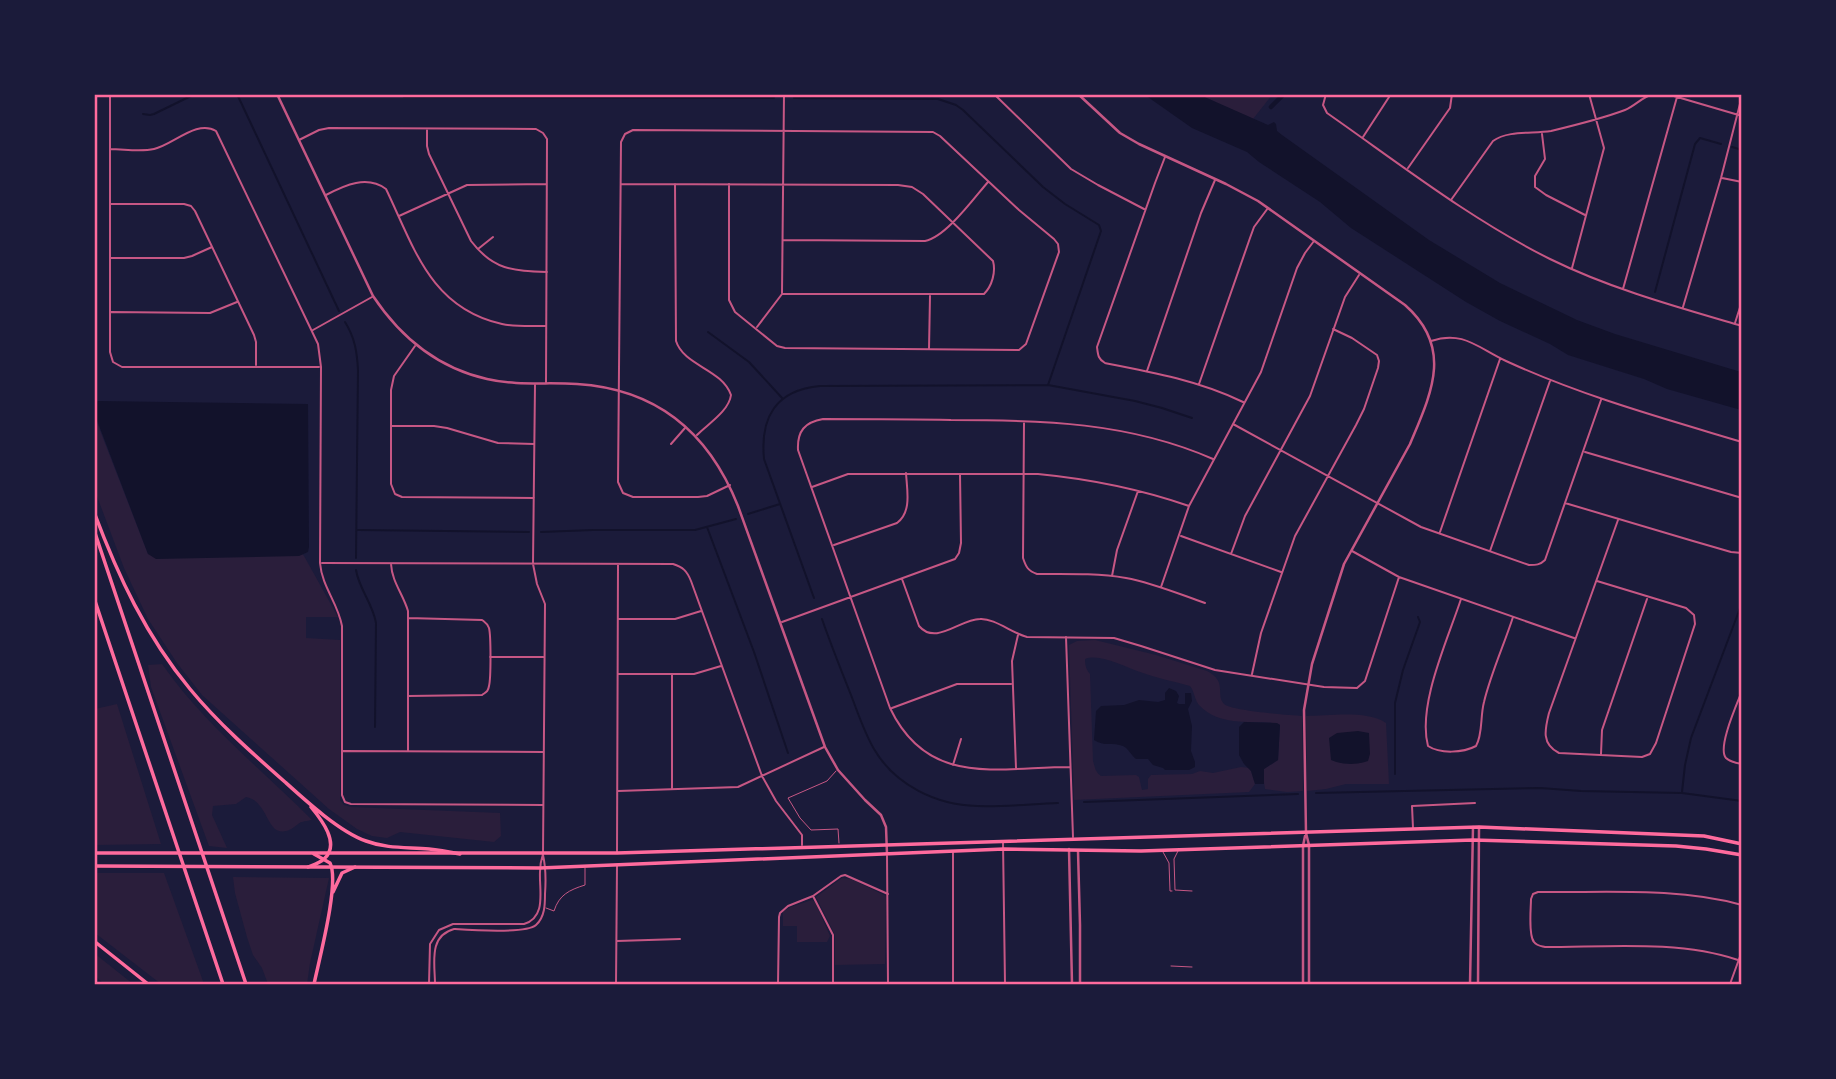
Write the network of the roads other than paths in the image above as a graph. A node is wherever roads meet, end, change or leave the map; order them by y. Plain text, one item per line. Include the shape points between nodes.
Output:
1 (110, 94) edge
2 (277, 94) edge
3 (784, 94) edge
4 (994, 94) edge
5 (1078, 94) edge
6 (1326, 94) edge
7 (1391, 94) edge
8 (1452, 94) edge
9 (1590, 94) edge
10 (1653, 94) edge
11 (1667, 94) edge
12 (1741, 96) edge
13 (1677, 97) junction
14 (1735, 114) junction
15 (1741, 116) edge
16 (1597, 120) junction
17 (427, 128) junction
18 (784, 131) junction
19 (1542, 133) junction
20 (1363, 138) junction
21 (298, 140) junction
22 (110, 149) junction
23 (1165, 157) junction
24 (1408, 169) junction
25 (1721, 177) junction
26 (1215, 180) junction
27 (988, 182) junction
28 (1741, 182) edge
29 (548, 184) junction
30 (620, 184) junction
31 (675, 184) junction
32 (729, 184) junction
33 (784, 185) junction
34 (449, 194) junction
35 (325, 195) junction
36 (1450, 201) junction
37 (110, 204) junction
38 (1268, 208) junction
39 (1145, 209) junction
40 (1586, 215) junction
41 (399, 216) junction
42 (952, 223) junction
43 (493, 237) dead end
44 (783, 240) junction
45 (1314, 242) junction
46 (212, 247) junction
47 (477, 250) junction
48 (110, 258) junction
49 (1572, 269) junction
50 (547, 272) junction
51 (1360, 274) junction
52 (1623, 290) junction
53 (782, 294) junction
54 (930, 295) junction
55 (373, 296) junction
56 (1741, 300) edge
57 (237, 302) junction
58 (1683, 308) junction
59 (110, 312) junction
60 (1735, 324) junction
61 (547, 326) junction
62 (1741, 326) edge
63 (756, 327) junction
64 (1334, 329) junction
65 (312, 331) junction
66 (1431, 341) junction
67 (415, 346) junction
68 (929, 349) junction
69 (1501, 358) junction
70 (256, 367) junction
71 (321, 367) junction
72 (1147, 372) junction
73 (1550, 380) junction
74 (536, 384) junction
75 (546, 384) junction
76 (1199, 385) junction
77 (620, 391) junction
78 (1601, 400) junction
79 (1244, 403) junction
80 (1024, 420) junction
81 (1233, 424) junction
82 (390, 426) junction
83 (686, 427) junction
84 (696, 436) junction
85 (1741, 442) edge
86 (535, 444) junction
87 (671, 444) dead end
88 (1281, 450) junction
89 (1583, 451) junction
90 (1213, 459) junction
91 (906, 473) junction
92 (960, 473) junction
93 (1024, 474) junction
94 (1328, 476) junction
95 (730, 485) junction
96 (812, 486) junction
97 (1138, 490) junction
98 (535, 498) junction
99 (1741, 498) edge
100 (1565, 503) junction
101 (1377, 504) junction
102 (1189, 506) junction
103 (94, 512) edge
104 (1618, 520) junction
105 (94, 530) edge
106 (1440, 533) junction
107 (1180, 536) junction
108 (833, 545) junction
109 (1351, 551) junction
110 (1490, 551) junction
111 (1741, 553) edge
112 (1231, 554) junction
113 (320, 563) junction
114 (391, 563) junction
115 (534, 564) junction
116 (618, 564) junction
117 (1282, 573) junction
118 (1112, 576) junction
119 (1399, 577) junction
120 (902, 579) junction
121 (1597, 581) junction
122 (1161, 587) junction
123 (851, 597) junction
124 (1648, 597) junction
125 (94, 598) edge
126 (1461, 599) junction
127 (1205, 603) dead end
128 (702, 610) junction
129 (1513, 617) junction
130 (408, 618) junction
131 (618, 619) junction
132 (780, 623) junction
133 (1018, 635) junction
134 (1066, 637) junction
135 (1575, 639) junction
136 (490, 657) junction
137 (544, 657) junction
138 (722, 666) junction
139 (618, 674) junction
140 (672, 674) junction
141 (1251, 676) junction
142 (1013, 684) junction
143 (1307, 685) junction
144 (1741, 691) edge
145 (408, 696) junction
146 (890, 708) junction
147 (961, 739) dead end
148 (825, 747) junction
149 (408, 750) junction
150 (342, 751) junction
151 (543, 752) junction
152 (1601, 755) junction
153 (1741, 764) edge
154 (953, 765) junction
155 (1070, 767) junction
156 (1016, 769) junction
157 (838, 770) junction
158 (762, 776) junction
159 (672, 789) junction
160 (617, 791) junction
161 (308, 803) junction
162 (1475, 803) dead end
163 (543, 805) junction
164 (1476, 827) junction
165 (1413, 829) junction
166 (1306, 833) junction
167 (1073, 838) junction
168 (1476, 839) junction
169 (1003, 841) junction
170 (1741, 844) edge
171 (887, 845) junction
172 (1309, 845) junction
173 (839, 846) junction
174 (1303, 846) junction
175 (803, 847) junction
176 (1004, 849) junction
177 (1069, 849) junction
178 (1179, 849) junction
179 (1078, 850) junction
180 (1161, 850) junction
181 (953, 851) junction
182 (94, 853) edge
183 (617, 853) junction
184 (314, 854) junction
185 (328, 854) junction
186 (460, 854) junction
187 (543, 854) junction
188 (887, 854) junction
189 (1741, 856) edge
190 (325, 859) junction
191 (617, 865) junction
192 (94, 866) edge
193 (308, 867) junction
194 (332, 867) junction
195 (355, 867) junction
196 (585, 867) junction
197 (540, 868) junction
198 (546, 868) junction
199 (1172, 891) junction
200 (1192, 891) dead end
201 (332, 894) junction
202 (888, 894) junction
203 (813, 896) junction
204 (1741, 905) edge
205 (544, 907) junction
206 (680, 939) dead end
207 (616, 941) junction
208 (94, 942) edge
209 (1741, 951) edge
210 (1738, 960) junction
211 (1171, 967) dead end
212 (1192, 967) dead end
213 (148, 985) edge
214 (223, 985) edge
215 (246, 985) edge
216 (314, 985) edge
217 (429, 985) edge
218 (435, 985) edge
219 (616, 985) edge
220 (778, 985) edge
221 (833, 985) edge
222 (888, 985) edge
223 (953, 985) edge
224 (1005, 985) edge
225 (1072, 985) edge
226 (1080, 985) edge
227 (1303, 985) edge
228 (1310, 985) edge
229 (1471, 985) edge
230 (1478, 985) edge
231 (1730, 985) edge

1 - 22 street
2 - 21 street
3 - 18 street
4 - 39 street via 1071,169
5 - 23 street via 1120,133
6 - 20 street via 1323,105 1327,113
7 - 20 street
8 - 24 street via 1450,108
9 - 16 street
10 - 16 street
11 - 13 street
12 - 14 street
13 - 14 street
13 - 52 street
14 - 15 street
14 - 25 street
16 - 19 street
16 - 40 street via 1604,148
17 - 21 street via 330,128
17 - 29 street via 536,129 547,139
17 - 34 street via 429,154
18 - 27 street via 933,132
18 - 30 street via 633,130 621,142
18 - 33 street
19 - 36 street via 1499,136
19 - 40 street via 1545,159 1535,187
20 - 24 street
21 - 35 street
22 - 37 street
22 - 65 street via 156,149 198,128 209,127 218,134
23 - 26 street
23 - 39 street
24 - 36 street
25 - 28 street
25 - 58 street
26 - 38 street
26 - 72 street
27 - 42 street
27 - 68 street via 1058,244 1059,252 1026,344 1019,350
29 - 34 street via 476,184
29 - 50 street
30 - 31 street
30 - 77 street
31 - 32 street
31 - 84 street via 676,341 679,350 724,383 731,395 726,408
32 - 33 street
32 - 63 street via 729,300 735,312
33 - 42 street via 912,187
33 - 44 street
34 - 41 street
34 - 47 street
35 - 41 street via 348,184 378,183 386,189
35 - 55 street
36 - 49 street
37 - 46 street via 191,206
37 - 48 street
38 - 45 street
38 - 76 street via 1250,238
39 - 72 street via 1097,354 1105,363
40 - 49 street
41 - 61 street via 432,281 465,310 502,324
42 - 44 street via 925,241
42 - 54 street via 993,261 995,271 987,291 979,295
43 - 47 street
44 - 53 street
45 - 51 street
45 - 79 street via 1297,268 1264,364
46 - 48 street via 184,258
46 - 57 street
47 - 50 street via 506,269
48 - 59 street
49 - 52 street
50 - 61 street
51 - 64 street via 1345,297
51 - 66 street via 1416,315
52 - 58 street
53 - 54 street
53 - 63 street
54 - 68 street
55 - 65 street
55 - 67 street
56 - 60 street
57 - 59 street via 210,313
57 - 70 street via 256,342
58 - 60 street
59 - 70 street via 110,352 113,362 122,367
60 - 62 street
61 - 75 street
63 - 68 street via 785,348
64 - 88 street via 1310,396
64 - 94 street via 1370,349 1379,362 1364,409
65 - 71 street
66 - 69 street via 1462,338
66 - 101 street via 1435,368 1429,393 1410,444
67 - 74 street via 468,374
67 - 82 street via 394,376
69 - 73 street
69 - 106 street
70 - 71 street
71 - 113 street
72 - 76 street
73 - 78 street
73 - 110 street
74 - 75 street
74 - 86 street
75 - 77 street
76 - 79 street
77 - 83 street via 659,407
77 - 95 street via 618,482 623,493 633,497 707,496
78 - 85 street
78 - 89 street
79 - 81 street
80 - 90 street via 1124,432 1185,446
80 - 93 street
80 - 96 street via 815,420 798,436 798,450
81 - 88 street
81 - 90 street
82 - 86 street via 434,426 498,443
82 - 98 street via 395,494
83 - 84 street
83 - 87 street
84 - 95 street
86 - 98 street
88 - 94 street
88 - 112 street via 1245,516
89 - 99 street
89 - 100 street
90 - 102 street
91 - 92 street
91 - 96 street via 848,474
91 - 108 street via 903,519
92 - 93 street
92 - 120 street via 960,553 956,559
93 - 97 street
93 - 118 street via 1024,562 1030,572
94 - 101 street
94 - 117 street via 1295,536
95 - 132 street
96 - 108 street
97 - 102 street
97 - 118 street
98 - 115 street
100 - 104 street
100 - 110 street via 1545,559 1539,564 1529,565
101 - 106 street
101 - 109 street
102 - 107 street
103 - 161 main road via 126,590 171,665 210,712
104 - 111 street
104 - 121 street
105 - 215 main road
106 - 110 street
107 - 112 street
107 - 122 street
108 - 123 street
109 - 119 street
109 - 143 street
112 - 117 street
113 - 114 street
113 - 150 street via 342,626
114 - 115 street
114 - 130 street
115 - 116 street
115 - 137 street via 545,604
116 - 128 street via 680,566 687,572
116 - 131 street
117 - 141 street
118 - 122 street
119 - 126 street
119 - 143 street via 1362,685 1346,689
120 - 123 street
120 - 133 street via 924,632 937,634 985,619
121 - 124 street
121 - 135 street
122 - 127 street
123 - 132 street
123 - 146 street
124 - 152 street via 1602,730
124 - 152 street via 1686,608 1694,615 1695,624 1650,754
125 - 214 main road
126 - 129 street
126 - 129 street via 1428,700 1425,737 1433,750 1476,746 1486,692
128 - 131 street via 675,619
128 - 138 street
129 - 135 street
130 - 136 street via 482,620 490,632
130 - 145 street
131 - 139 street
132 - 148 street
133 - 134 street
133 - 142 street
134 - 141 street via 1114,639 1202,667
134 - 155 street
135 - 152 street via 1549,713 1547,744 1559,753
136 - 137 street
136 - 145 street via 489,686 482,695
137 - 151 street
138 - 140 street
138 - 158 street
139 - 140 street
139 - 160 street
140 - 159 street
141 - 143 street
142 - 146 street via 957,684
142 - 156 street
143 - 166 street via 1303,728
144 - 153 street via 1722,747 1725,758
145 - 149 street
146 - 154 street via 917,745
147 - 154 street
148 - 157 street
148 - 158 street
149 - 150 street
149 - 151 street
150 - 163 street via 342,795 351,804
151 - 163 street
154 - 156 street via 976,770
155 - 156 street
155 - 167 street
157 - 171 street via 881,815
157 - 173 lane via 827,781 788,799 811,830 838,829
158 - 159 street via 738,787
158 - 175 street via 802,835
159 - 160 street
160 - 183 street
161 - 185 main road via 326,828
161 - 186 main road via 365,841
162 - 165 street via 1412,806
163 - 187 street
164 - 165 main road
164 - 168 street
164 - 170 main road via 1704,836
165 - 166 main road
166 - 167 main road
166 - 172 street
166 - 174 street
167 - 169 main road
168 - 172 main road
168 - 189 main road via 1676,846
168 - 229 street
168 - 230 street
169 - 171 main road
169 - 176 street
171 - 173 main road
171 - 188 street
172 - 174 main road
172 - 228 street
173 - 175 main road
174 - 178 main road
174 - 227 street
175 - 183 main road
176 - 177 main road
176 - 181 main road
176 - 224 street
177 - 179 main road
177 - 225 street
178 - 180 main road
178 - 199 lane
179 - 180 main road
179 - 226 street
180 - 199 lane via 1169,863
181 - 188 main road
181 - 223 street
182 - 184 main road
183 - 187 main road
184 - 185 main road
184 - 190 main road
185 - 186 main road
185 - 190 main road
186 - 187 main road
187 - 197 street
187 - 198 street
188 - 191 main road
188 - 202 street
190 - 193 main road
190 - 194 main road
191 - 196 main road
191 - 207 street
192 - 193 main road
193 - 194 main road
194 - 195 main road
194 - 201 main road
195 - 197 main road
195 - 201 main road via 339,876
196 - 198 main road
196 - 205 lane via 585,885 557,901 554,912
197 - 198 main road
197 - 217 street via 540,908 529,923 453,924 439,930 430,944
198 - 205 street
199 - 200 lane
201 - 216 main road
202 - 203 street via 845,875
202 - 222 street
203 - 220 street via 780,913
203 - 221 street via 833,935
204 - 210 street via 1685,893 1538,892 1531,899 1531,934 1538,946 1680,948
205 - 218 street via 537,925 531,928 454,929 443,934 435,951
206 - 207 street
207 - 219 street
208 - 213 main road
209 - 210 street
210 - 231 street
211 - 212 lane

